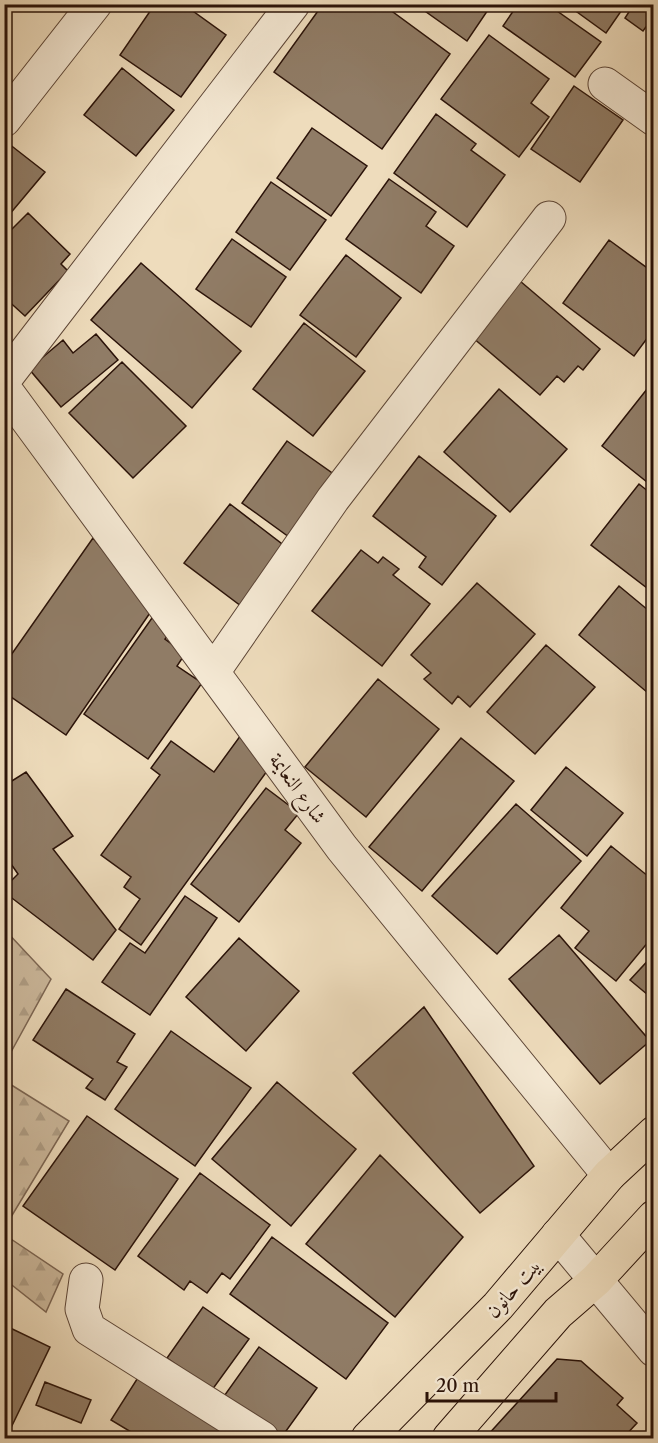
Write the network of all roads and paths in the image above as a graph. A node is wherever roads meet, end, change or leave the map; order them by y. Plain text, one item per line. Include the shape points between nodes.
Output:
1 (95, 4) edge
2 (293, 4) edge
3 (605, 84) dead end
4 (654, 119) edge
5 (4, 120) edge
6 (549, 218) dead end
7 (4, 380) edge
8 (4, 388) edge
9 (213, 672) junction
10 (654, 1133) edge
11 (609, 1175) junction
12 (654, 1217) edge
13 (558, 1235) junction
14 (86, 1280) dead end
15 (596, 1280) junction
16 (654, 1350) edge
17 (262, 1438) edge
18 (368, 1438) edge
19 (449, 1438) edge

1 - 5 street
2 - 7 street
3 - 4 street
6 - 9 street via 333,499
8 - 9 street, شارع النعايمة
9 - 11 street, شارع النعايمة via 342,848
10 - 11 main road, بيت حانون
11 - 13 main road, بيت حانون
12 - 15 main road
13 - 15 street
13 - 18 main road, بيت حانون via 498,1306
14 - 17 street via 82,1309 89,1329
15 - 16 street
15 - 19 main road via 558,1313

